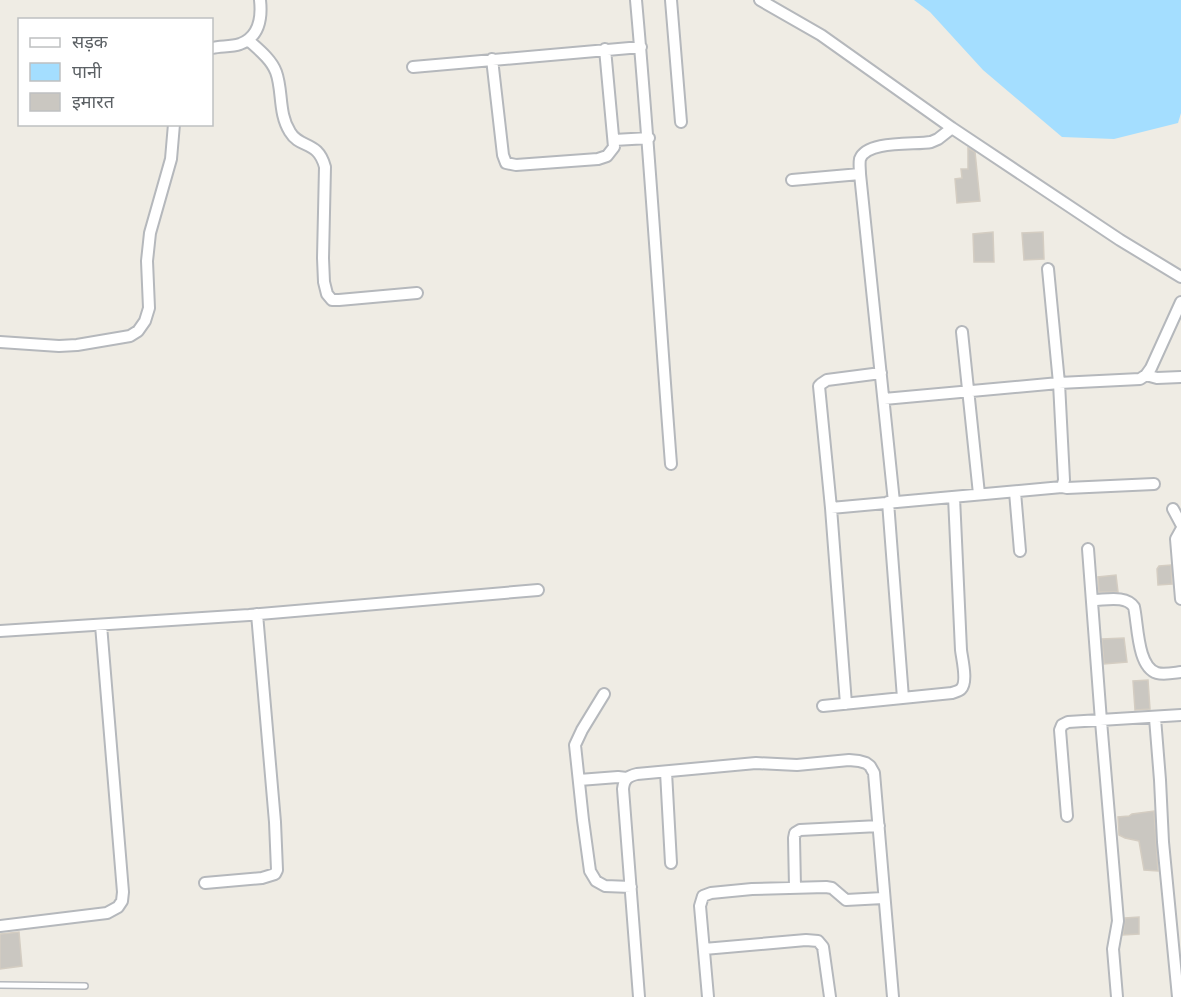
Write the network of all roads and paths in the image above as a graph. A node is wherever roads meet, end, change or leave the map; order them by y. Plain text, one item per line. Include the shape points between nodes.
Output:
1 (260, 0) edge
2 (636, 0) edge
3 (671, 0) edge
4 (760, 0) edge
5 (248, 40) junction
6 (641, 46) junction
7 (213, 48) edge
8 (605, 49) junction
9 (492, 59) junction
10 (413, 67) dead end
11 (681, 122) dead end
12 (174, 126) edge
13 (952, 129) junction
14 (649, 138) junction
15 (614, 140) junction
16 (860, 174) junction
17 (792, 180) dead end
18 (1048, 269) dead end
19 (1181, 277) edge
20 (417, 292) dead end
21 (1181, 302) edge
22 (962, 332) dead end
23 (0, 342) edge
24 (881, 373) junction
25 (1146, 375) junction
26 (1181, 377) edge
27 (1059, 383) junction
28 (968, 391) junction
29 (884, 399) junction
30 (672, 464) dead end
31 (1154, 484) dead end
32 (1062, 487) junction
33 (1015, 492) junction
34 (979, 494) junction
35 (954, 497) junction
36 (891, 502) junction
37 (831, 508) junction
38 (1173, 509) dead end
39 (1181, 524) edge
40 (1181, 530) edge
41 (1088, 549) dead end
42 (1020, 551) dead end
43 (538, 590) dead end
44 (1181, 599) edge
45 (1093, 600) junction
46 (257, 614) junction
47 (101, 625) junction
48 (0, 631) edge
49 (1181, 672) edge
50 (604, 694) dead end
51 (903, 698) junction
52 (846, 704) junction
53 (823, 706) dead end
54 (1181, 716) edge
55 (1155, 718) junction
56 (1101, 721) junction
57 (666, 772) junction
58 (627, 778) junction
59 (579, 780) junction
60 (1068, 816) dead end
61 (879, 826) junction
62 (671, 863) dead end
63 (205, 883) dead end
64 (631, 886) junction
65 (795, 887) junction
66 (884, 898) junction
67 (0, 926) edge
68 (704, 949) junction
69 (0, 985) edge
70 (85, 986) dead end
71 (639, 997) edge
72 (708, 997) edge
73 (830, 997) edge
74 (893, 997) edge
75 (1117, 997) edge
76 (1178, 997) edge

1 - 5 street via 260,23
2 - 6 street
3 - 11 street
4 - 13 street via 821,35
5 - 7 street
5 - 20 street via 275,69 281,109 290,133 323,159 322,258 327,294 332,300 339,300
6 - 8 street
6 - 14 street
8 - 9 street
8 - 15 street
9 - 10 street
9 - 15 street via 506,163 598,159 611,152
12 - 23 street via 171,159 148,245 149,308 138,331 130,336 78,345
13 - 16 street via 931,141 868,151 860,159
13 - 19 street
14 - 15 street
14 - 30 street
16 - 17 street
16 - 24 street
18 - 27 street
21 - 25 street
22 - 28 street
24 - 29 street
24 - 37 street via 820,384
25 - 26 street
25 - 27 street via 1137,379
27 - 28 street
27 - 32 street
28 - 29 street
28 - 34 street
29 - 36 street
31 - 32 street
32 - 33 street
33 - 34 street
33 - 42 street
34 - 35 street
35 - 36 street
35 - 51 street via 964,683 952,693
36 - 37 street
36 - 51 street
37 - 52 street
38 - 39 street
40 - 44 street via 1176,542
41 - 45 street
43 - 46 street
45 - 49 street via 1123,599 1132,603 1146,665 1158,674
45 - 56 street
46 - 47 street
46 - 63 street via 277,870 262,878
47 - 48 street
47 - 67 street via 122,902 107,913
50 - 59 street via 577,738
51 - 52 street
52 - 53 street
54 - 55 street
55 - 56 street
55 - 76 street
56 - 60 street via 1068,722 1060,727
56 - 75 street via 1118,921 1113,949
57 - 58 street
57 - 61 street via 756,763 859,761 872,769
57 - 62 street
58 - 59 street
58 - 64 street via 623,789
59 - 64 street via 593,877 605,886
61 - 65 street via 795,833
61 - 66 street
64 - 71 street
65 - 66 street via 832,888 846,900
65 - 68 street via 703,896 700,906
66 - 74 street
68 - 72 street
68 - 73 street via 818,941 823,947
69 - 70 lane

